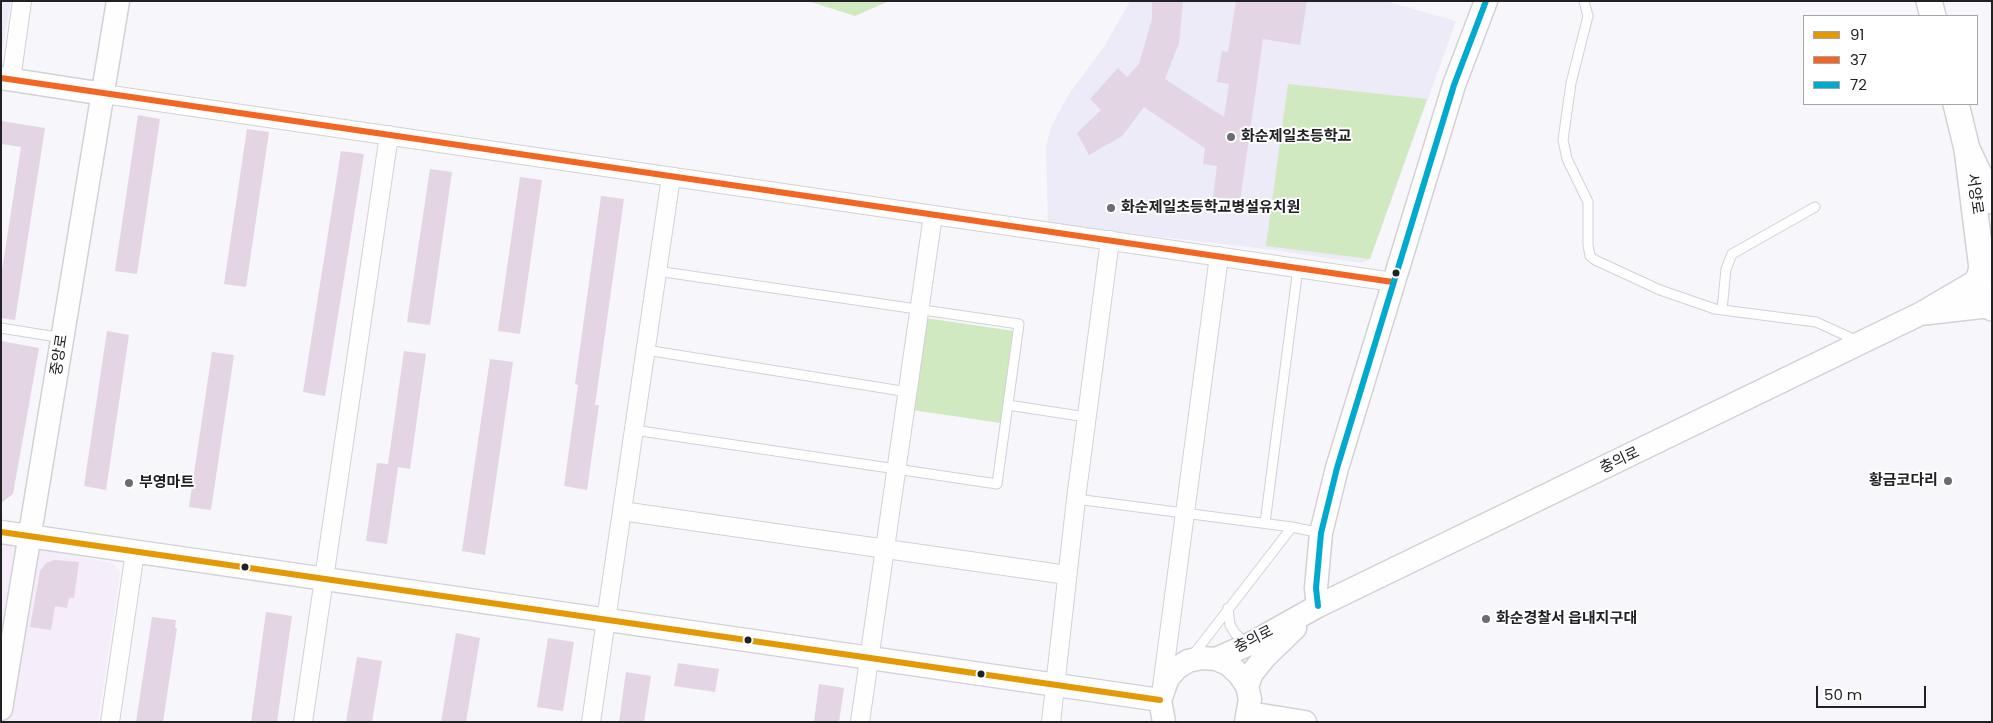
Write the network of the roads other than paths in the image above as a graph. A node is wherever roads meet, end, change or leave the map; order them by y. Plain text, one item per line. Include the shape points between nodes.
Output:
1 (22, 1) edge
2 (118, 1) edge
3 (1486, 1) edge
4 (1584, 1) edge
5 (1929, 1) edge
6 (1933, 15) edge
7 (6, 79) edge
8 (104, 94) junction
9 (1956, 105) edge
10 (389, 135) junction
11 (1967, 149) junction
12 (1992, 169) edge
13 (671, 177) junction
14 (1992, 201) edge
15 (1815, 207) dead end
16 (933, 215) junction
17 (1110, 240) junction
18 (1219, 256) junction
19 (1298, 268) junction
20 (1984, 270) edge
21 (657, 271) junction
22 (1393, 282) junction
23 (1991, 307) edge
24 (919, 310) junction
25 (1722, 310) junction
26 (1920, 314) junction
27 (1, 328) edge
28 (63, 338) junction
29 (1861, 342) junction
30 (646, 350) junction
31 (908, 392) junction
32 (1008, 405) junction
33 (1086, 417) junction
34 (634, 430) junction
35 (896, 469) junction
36 (1076, 499) junction
37 (622, 511) junction
38 (1185, 513) junction
39 (1264, 523) junction
40 (1292, 527) junction
41 (1, 532) edge
42 (1321, 533) junction
43 (31, 536) junction
44 (885, 549) junction
45 (135, 552) junction
46 (1067, 575) junction
47 (324, 580) junction
48 (1318, 606) junction
49 (1226, 610) junction
50 (606, 619) junction
51 (1252, 643) junction
52 (869, 657) junction
53 (1216, 659) junction
54 (1188, 661) junction
55 (4, 674) edge
56 (1056, 684) junction
57 (1247, 686) junction
58 (1, 709) edge
59 (1161, 709) edge
60 (1248, 718) edge
61 (110, 722) edge
62 (303, 722) edge
63 (591, 722) edge
64 (860, 722) edge
65 (1051, 722) edge
66 (1306, 722) edge

1 - 7 street
2 - 8 street, 중앙로
3 - 22 street via 1454,85
4 - 25 lane via 1588,16 1571,83 1563,140 1570,167 1588,202 1590,256 1660,290
5 - 6 main road
7 - 8 street
8 - 10 street
8 - 28 street, 중앙로
9 - 11 main road, 서양로
10 - 13 street
10 - 47 street
11 - 12 street
11 - 14 main road, 서양로
11 - 20 main road, 서양로
13 - 16 street
13 - 21 street
15 - 25 lane via 1732,254 1726,270
16 - 17 street
16 - 24 street
17 - 18 street
17 - 33 street
18 - 19 street
18 - 38 street
19 - 22 street
19 - 39 lane
20 - 23 main road, 서양로 via 1979,290 1984,302
20 - 26 street
21 - 24 lane
21 - 30 street
22 - 42 street via 1337,468
23 - 26 street
24 - 31 street
24 - 32 lane via 1019,324
25 - 29 lane via 1816,322
26 - 29 street, 충의로
27 - 28 lane
28 - 43 street, 중앙로
29 - 48 street, 충의로
30 - 31 lane
30 - 34 street
31 - 35 street
32 - 33 lane
32 - 35 lane via 997,484
33 - 36 street
34 - 35 lane
34 - 37 street
35 - 44 street
36 - 38 lane
36 - 46 street
37 - 44 street
37 - 50 street
38 - 39 lane
38 - 59 street
39 - 40 lane
40 - 42 lane
40 - 49 lane
41 - 43 street
42 - 48 street via 1316,588
43 - 45 street
43 - 55 street, 중앙로
44 - 46 street
44 - 52 street
45 - 47 street
45 - 61 street
46 - 56 street
47 - 50 street
47 - 62 street
48 - 51 street, 충의로
48 - 57 street, 충의로 via 1265,657 1252,673
49 - 51 lane via 1235,633
49 - 54 lane
50 - 52 street
50 - 63 street
51 - 53 street, 충의로
52 - 56 street
52 - 64 street
53 - 54 street
53 - 57 street via 1240,674
54 - 59 street via 1168,678
55 - 58 street, 중앙로
56 - 59 street
56 - 65 street
57 - 60 street via 1250,700
60 - 66 street

